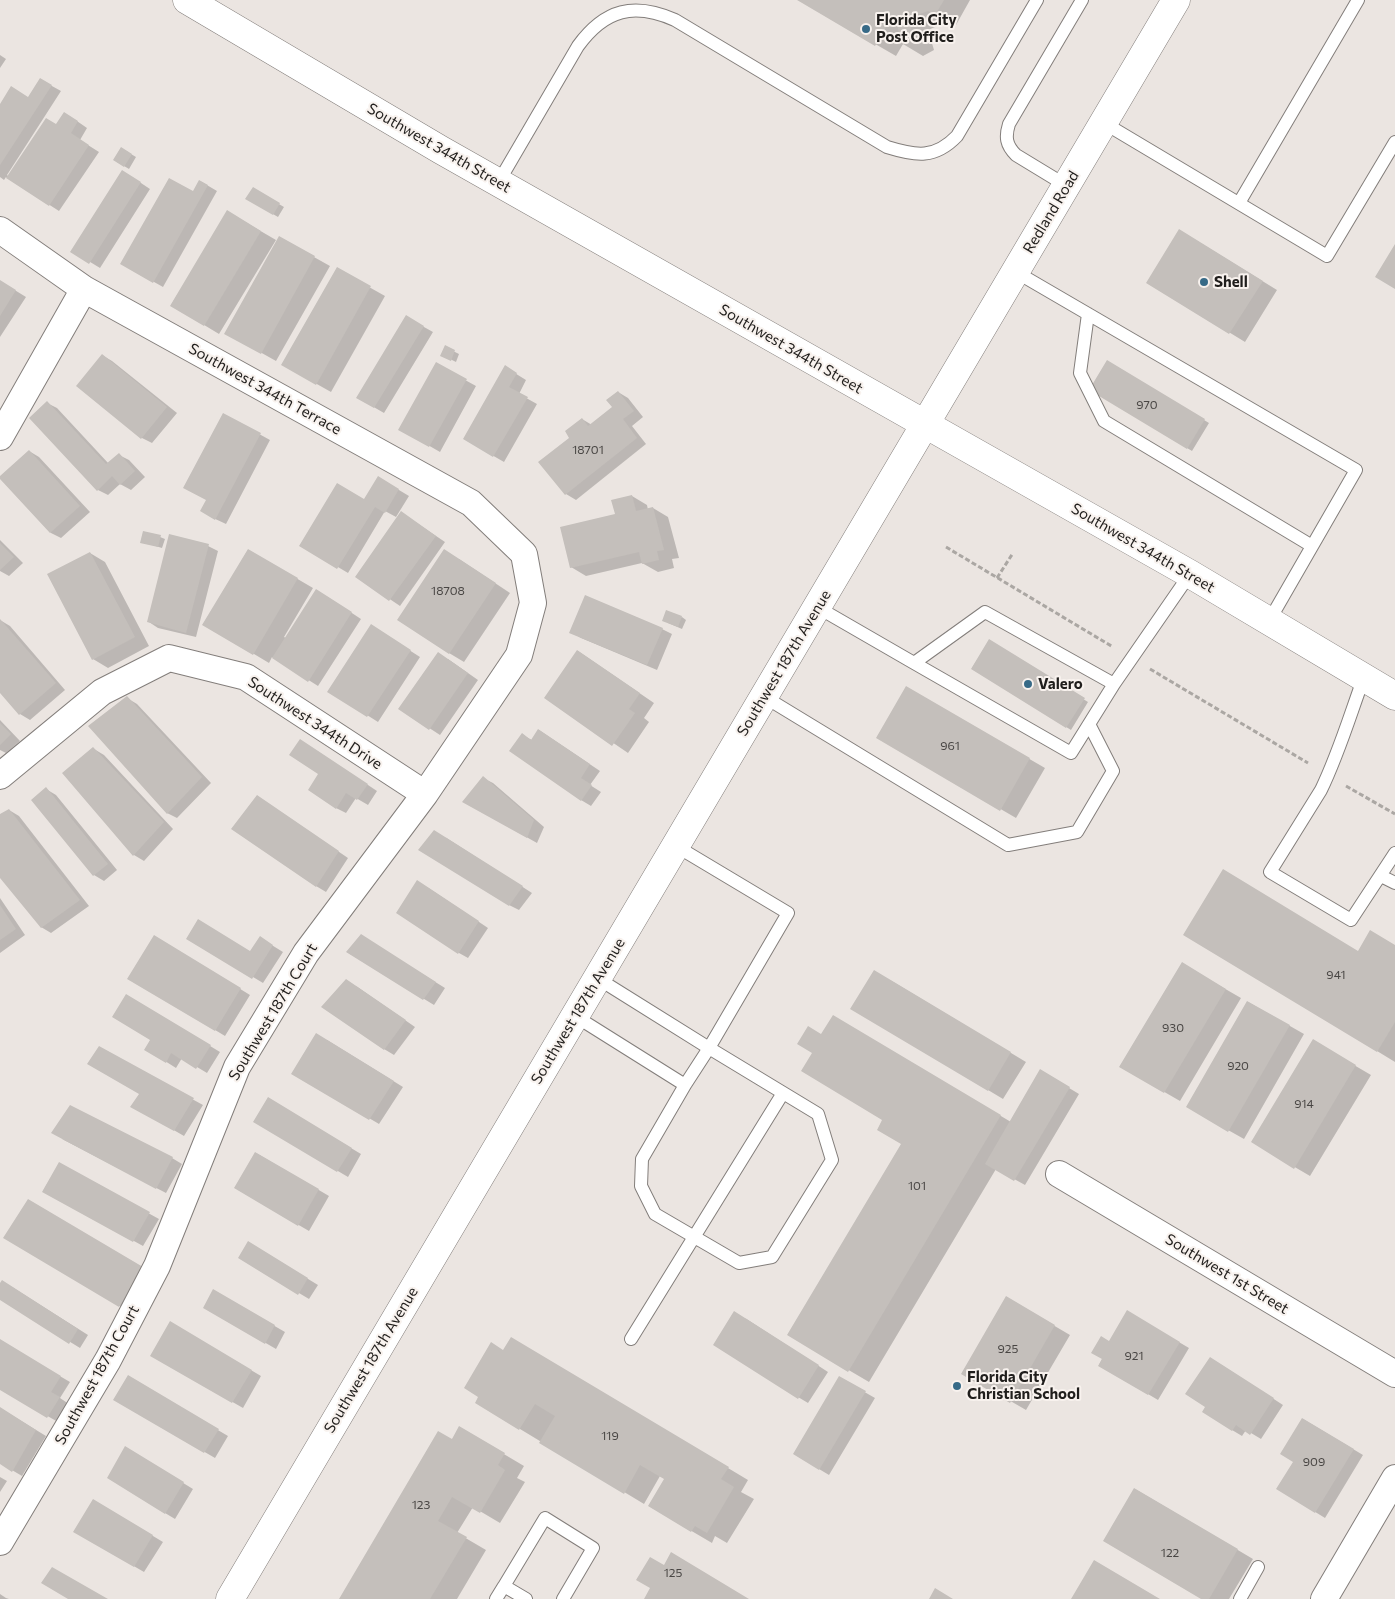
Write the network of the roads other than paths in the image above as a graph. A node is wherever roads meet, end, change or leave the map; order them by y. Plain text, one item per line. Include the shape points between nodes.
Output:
1 (187, 0) edge
2 (1037, 0) edge
3 (1082, 0) edge
4 (1176, 0) edge
5 (1358, 0) edge
6 (1104, 123) junction
7 (1395, 142) edge
8 (498, 183) junction
9 (1067, 186) junction
10 (1239, 203) junction
11 (0, 230) edge
12 (1016, 272) junction
13 (84, 289) junction
14 (1088, 314) junction
15 (925, 424) junction
16 (0, 437) edge
17 (1312, 546) junction
18 (524, 554) joint
19 (1190, 574) junction
20 (817, 607) junction
21 (1269, 621) junction
22 (914, 663) junction
23 (1364, 677) junction
24 (1114, 684) junction
25 (763, 696) junction
26 (1395, 696) edge
27 (1089, 724) junction
28 (0, 776) edge
29 (425, 794) junction
30 (676, 846) junction
31 (1395, 854) edge
32 (1381, 876) junction
33 (1395, 883) edge
34 (598, 978) junction
35 (575, 1016) junction
36 (709, 1048) junction
37 (685, 1085) junction
38 (783, 1093) junction
39 (1059, 1174) dead end
40 (693, 1236) junction
41 (631, 1339) dead end
42 (1395, 1374) edge
43 (1395, 1478) edge
44 (0, 1542) edge
45 (1258, 1567) dead end
46 (504, 1586) junction
47 (1243, 1598) edge
48 (230, 1599) edge
49 (496, 1599) edge
50 (526, 1599) edge
51 (563, 1599) edge
52 (1324, 1599) edge

1 - 8 street, Southwest 344th Street
2 - 8 lane via 957,136 947,146 918,155 887,147 675,20 644,10 614,14 600,22 578,46
3 - 9 lane via 1006,132 1009,149
4 - 6 street, Redland Road
5 - 10 lane
6 - 9 street, Redland Road
6 - 10 lane
7 - 10 lane via 1327,256
8 - 15 street, Southwest 344th Street
9 - 12 street, Redland Road
11 - 13 street, Southwest 344th Terrace
12 - 14 lane
12 - 15 street, Redland Road
13 - 16 street
13 - 18 street, Southwest 344th Terrace via 471,503
14 - 17 lane via 1080,373 1104,422
14 - 17 lane via 1356,470
15 - 19 street, Southwest 344th Street
15 - 20 street, Southwest 187th Avenue
17 - 21 lane
18 - 29 street, Southwest 187th Court via 533,604 519,655
19 - 21 street, Southwest 344th Street
19 - 24 lane
20 - 22 lane
20 - 25 street, Southwest 187th Avenue
21 - 23 street, Southwest 344th Street
22 - 24 lane via 985,612
22 - 27 lane via 1071,753
23 - 26 street, Southwest 344th Street
23 - 32 lane via 1321,790 1270,872 1351,920
24 - 27 lane
25 - 27 lane via 1008,845 1077,832 1113,771
25 - 30 street, Southwest 187th Avenue
28 - 29 street, Southwest 344th Drive via 102,692 169,658 246,677
29 - 44 street, Southwest 187th Court via 306,953 237,1067 157,1266 108,1360
30 - 34 street, Southwest 187th Avenue
30 - 36 lane via 788,913
31 - 32 lane
32 - 33 lane
34 - 35 street, Southwest 187th Avenue
34 - 36 lane
35 - 37 lane
35 - 48 street, Southwest 187th Avenue
36 - 37 lane
36 - 38 lane
37 - 40 lane via 642,1159 641,1186 655,1214
38 - 40 lane
38 - 40 lane via 818,1114 832,1160 772,1257 739,1263
39 - 42 street, Southwest 1st Street
40 - 41 lane
43 - 52 street
45 - 47 lane
46 - 49 lane
46 - 50 lane
46 - 51 lane via 545,1518 593,1548

